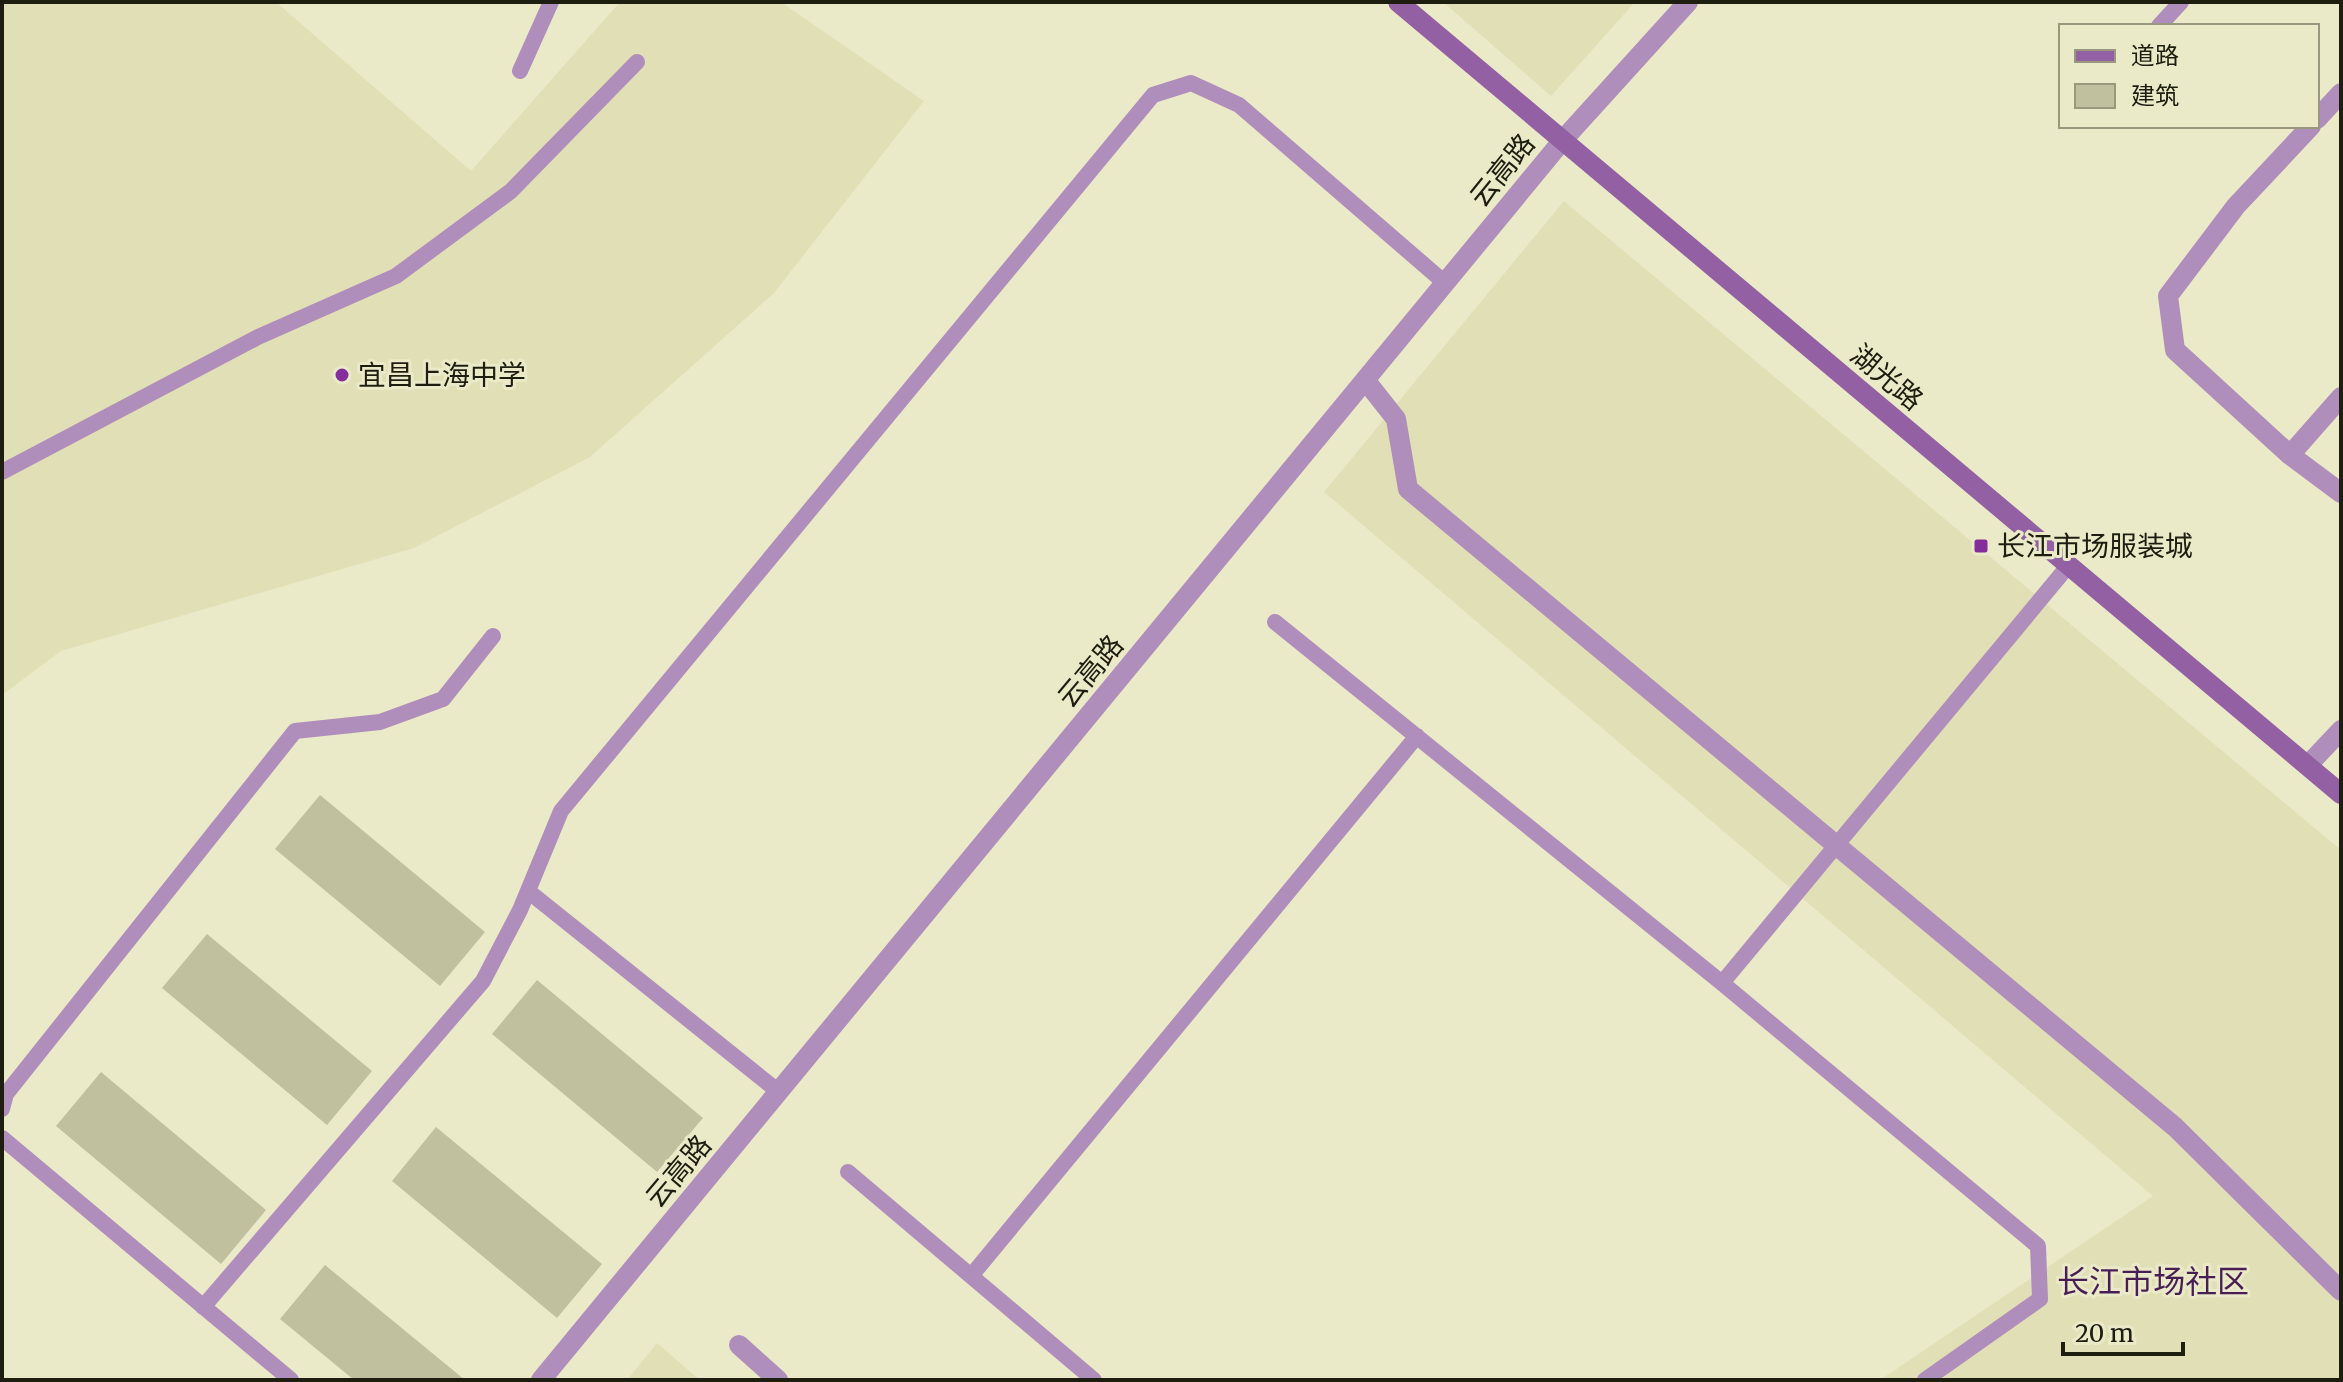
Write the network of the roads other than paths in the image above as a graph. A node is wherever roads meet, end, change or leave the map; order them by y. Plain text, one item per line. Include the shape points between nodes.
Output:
1 (551, 2) edge
2 (1398, 2) edge
3 (1688, 2) edge
4 (2181, 2) edge
5 (2161, 24) edge
6 (637, 62) dead end
7 (520, 71) dead end
8 (2341, 93) edge
9 (2319, 117) edge
10 (2309, 128) edge
11 (1562, 141) junction
12 (1445, 283) junction
13 (1366, 381) junction
14 (2341, 397) edge
15 (2290, 455) junction
16 (2, 472) edge
17 (2341, 493) edge
18 (2069, 565) junction
19 (1275, 622) dead end
20 (493, 636) dead end
21 (2341, 730) edge
22 (1417, 736) junction
23 (2308, 765) junction
24 (2341, 794) edge
25 (1836, 846) junction
26 (528, 891) junction
27 (1722, 983) junction
28 (779, 1092) junction
29 (2, 1109) edge
30 (2, 1138) edge
31 (848, 1172) dead end
32 (971, 1276) junction
33 (2341, 1291) edge
34 (203, 1307) junction
35 (739, 1345) dead end
36 (291, 1380) edge
37 (541, 1380) edge
38 (778, 1380) edge
39 (1094, 1380) edge
40 (1925, 1380) edge

1 - 7 lane
2 - 11 main road, 湖光路
3 - 11 street, 云高路
4 - 5 lane
6 - 16 lane via 511,191 396,276 258,337
8 - 9 street
10 - 15 street via 2236,206 2168,296 2175,350
11 - 12 street, 云高路
11 - 18 main road, 湖光路
12 - 13 street, 云高路
12 - 26 lane via 1239,105 1191,83 1153,95 561,811
13 - 25 street via 1396,419 1408,489
13 - 28 street, 云高路
14 - 15 street
15 - 17 street
18 - 23 main road, 湖光路
18 - 25 lane
19 - 22 lane
20 - 29 lane via 443,699 380,722 295,731 6,1094
21 - 23 street
22 - 27 lane
22 - 32 lane
23 - 24 main road, 湖光路
25 - 27 lane
25 - 33 street via 2175,1127
26 - 28 lane
26 - 34 lane via 483,981
27 - 40 lane via 2038,1246 2040,1299
28 - 37 street, 云高路
30 - 34 lane
31 - 32 lane
32 - 39 lane
34 - 36 lane
35 - 38 street

